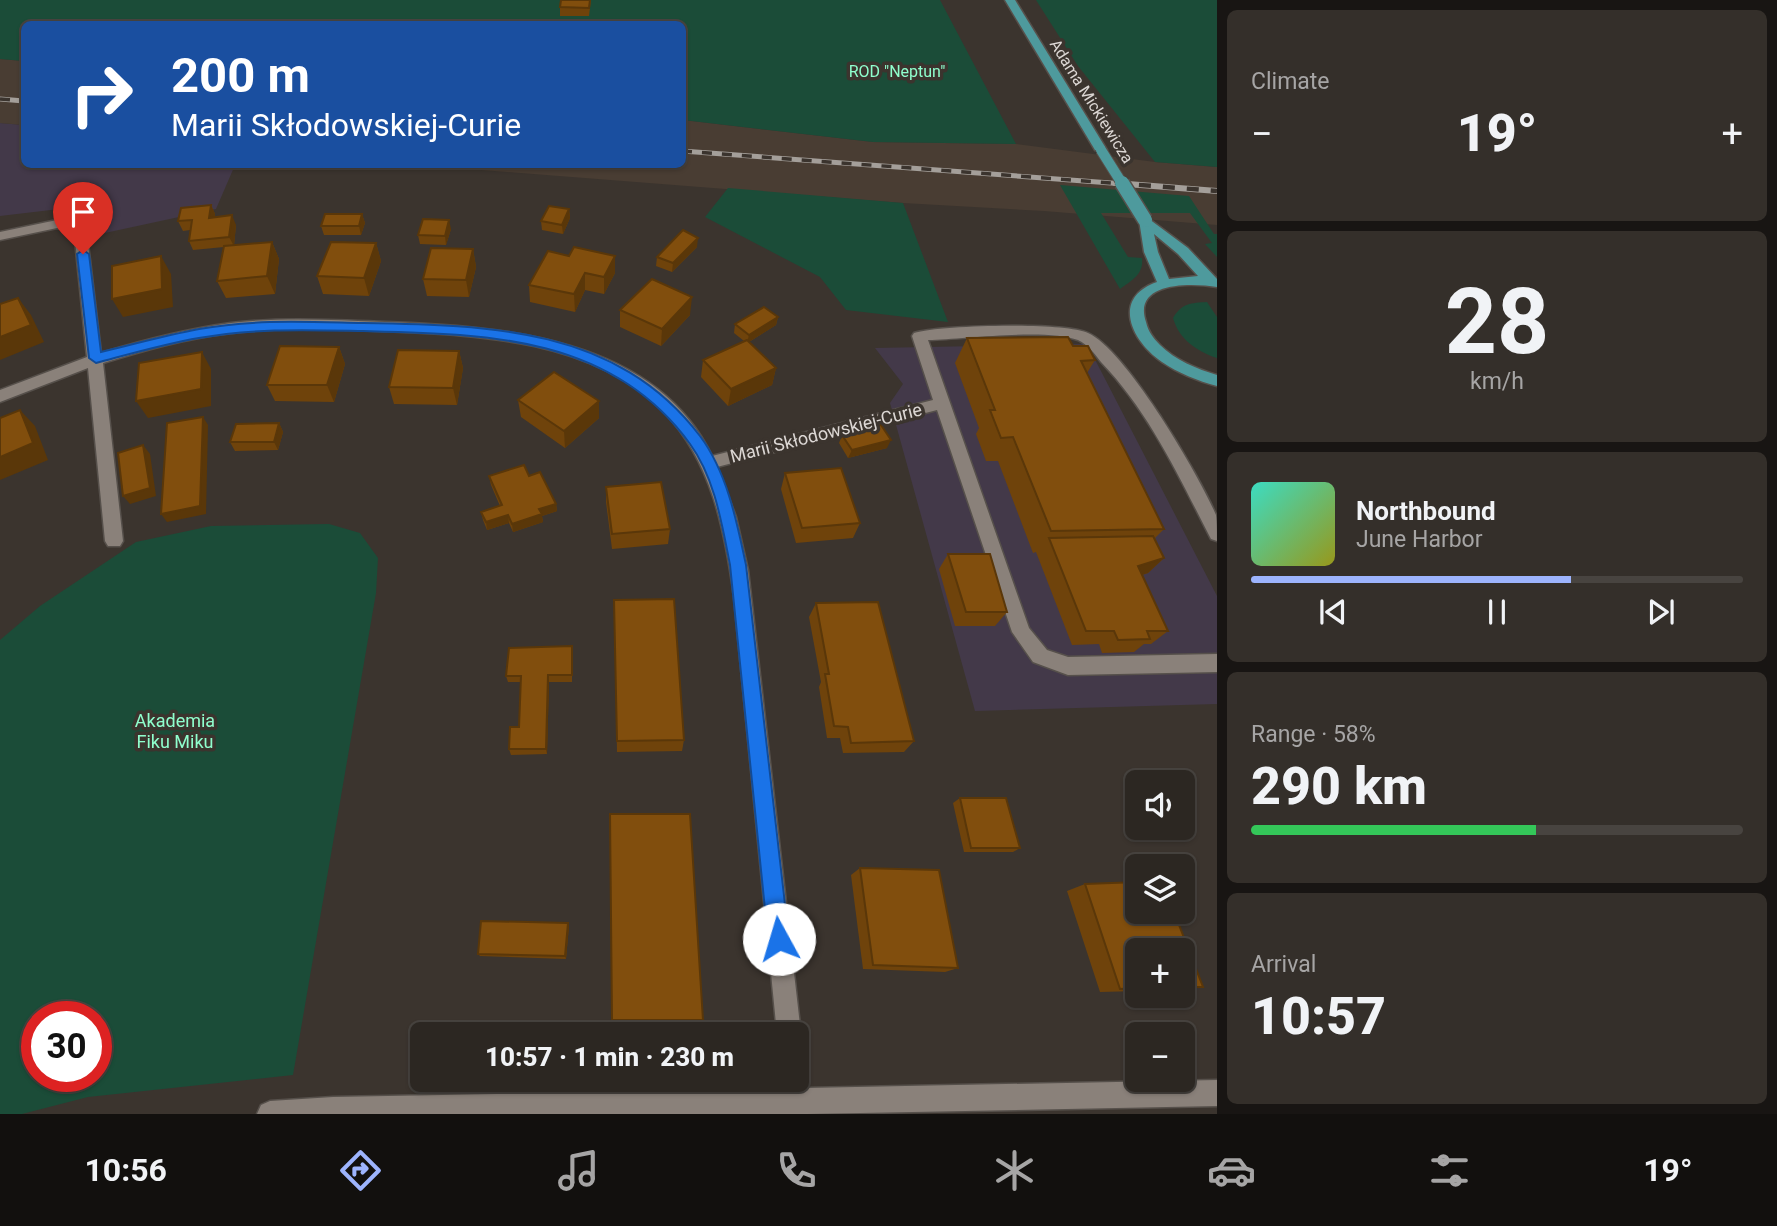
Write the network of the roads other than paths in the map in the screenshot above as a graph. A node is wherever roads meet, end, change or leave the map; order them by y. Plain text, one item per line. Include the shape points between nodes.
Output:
1 (1010, 0) edge
2 (1145, 220) junction
3 (0, 236) edge
4 (1213, 282) edge
5 (1164, 283) junction
6 (96, 358) junction
7 (1217, 381) edge
8 (0, 396) edge
9 (943, 403) junction
10 (709, 463) junction
11 (1217, 534) edge
12 (114, 541) dead end
13 (1217, 663) edge
14 (788, 1022) edge
15 (1217, 1093) edge
16 (794, 1099) edge
17 (270, 1114) edge

1 - 2 main road, Adama Mickiewicza, bridge
2 - 4 main road, Adama Mickiewicza
2 - 5 main road, Adama Mickiewicza
3 - 6 street via 57,224 80,227
4 - 5 main road via 1185,279
5 - 7 main road via 1139,300 1136,314 1141,331 1173,362
6 - 8 street, Marii Skłodowskiej-Curie
6 - 10 street, Marii Skłodowskiej-Curie via 199,333 265,325 451,329 520,337 575,350 630,378 678,419
6 - 12 street
9 - 10 street, Marii Skłodowskiej-Curie
9 - 11 street via 919,336 1059,332 1085,337 1141,399
9 - 13 street via 1021,632 1040,656 1068,666
10 - 14 street, Marii Skłodowskiej-Curie via 738,565
15 - 16 street
16 - 17 street

